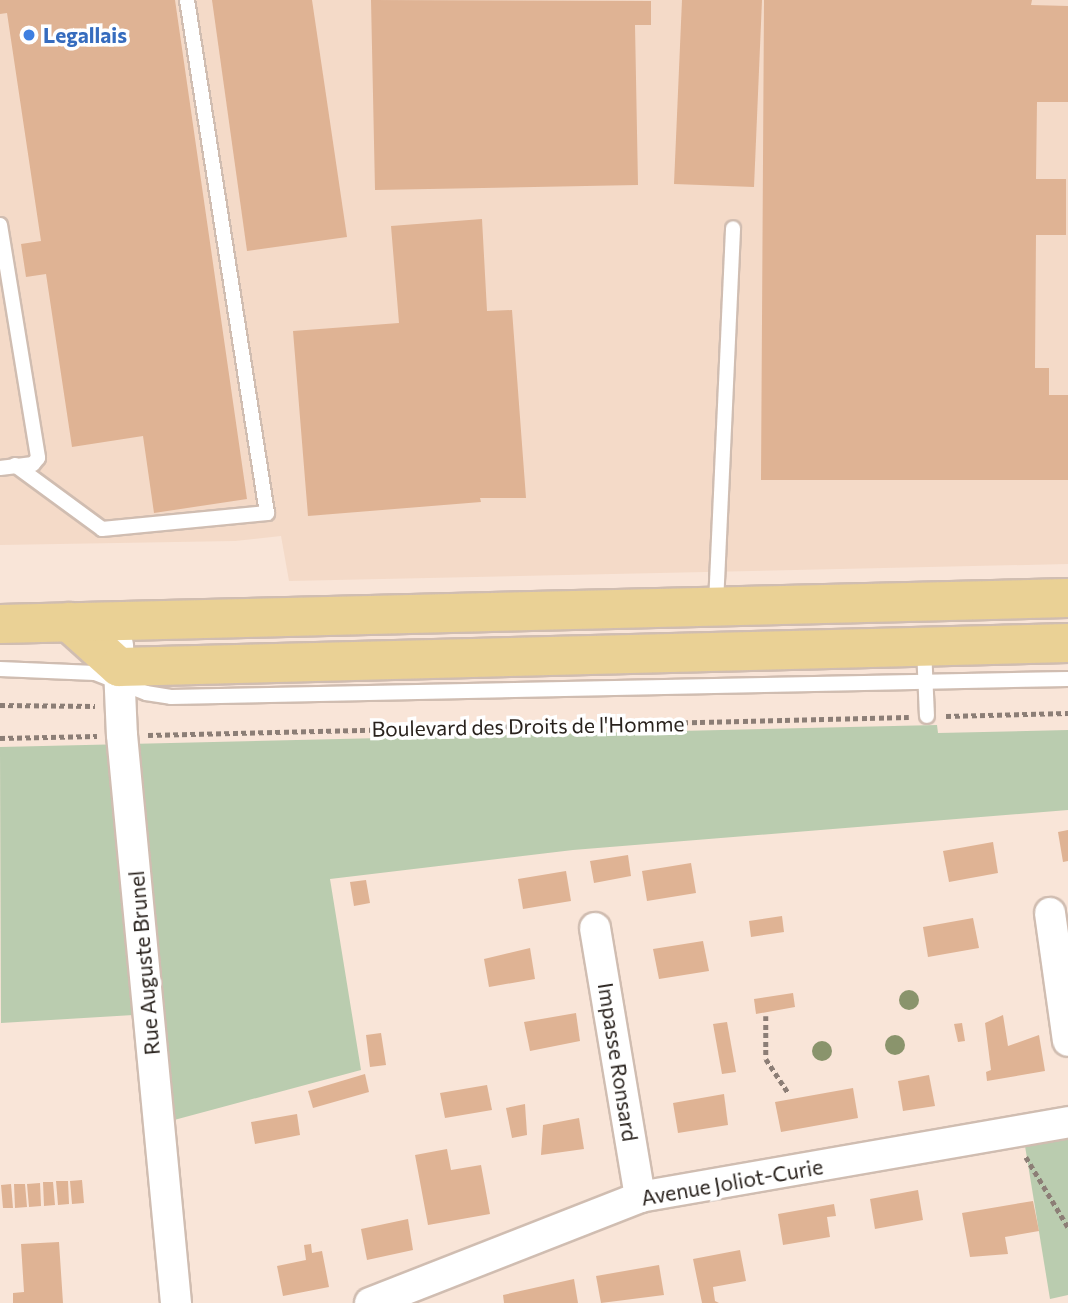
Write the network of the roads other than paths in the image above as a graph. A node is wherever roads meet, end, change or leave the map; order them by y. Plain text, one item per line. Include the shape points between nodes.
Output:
1 (187, 0) edge
2 (0, 225) edge
3 (733, 229) dead end
4 (2, 254) edge
5 (15, 465) junction
6 (0, 468) edge
7 (1068, 598) edge
8 (715, 609) junction
9 (69, 622) junction
10 (118, 622) junction
11 (0, 624) edge
12 (1068, 643) edge
13 (924, 664) junction
14 (0, 669) edge
15 (119, 675) junction
16 (1068, 679) edge
17 (927, 716) road end
18 (1050, 913) dead end
19 (595, 928) dead end
20 (1068, 1041) edge
21 (1068, 1122) edge
22 (640, 1196) junction
23 (176, 1303) edge
24 (370, 1303) edge

1 - 5 lane via 267,513 102,529
2 - 4 lane
3 - 8 lane
4 - 5 lane via 38,458 33,464
5 - 6 lane
7 - 8 main road
8 - 10 main road
9 - 10 main road
9 - 11 main road
9 - 15 main road
10 - 15 street, Rue Auguste Brunel
12 - 13 main road
13 - 15 main road
13 - 16 lane
13 - 17 lane
14 - 15 lane
15 - 23 street, Rue Auguste Brunel
18 - 20 street
19 - 22 street, Impasse Ronsard
21 - 22 street, Avenue Joliot-Curie
22 - 24 street, Avenue Joliot-Curie

